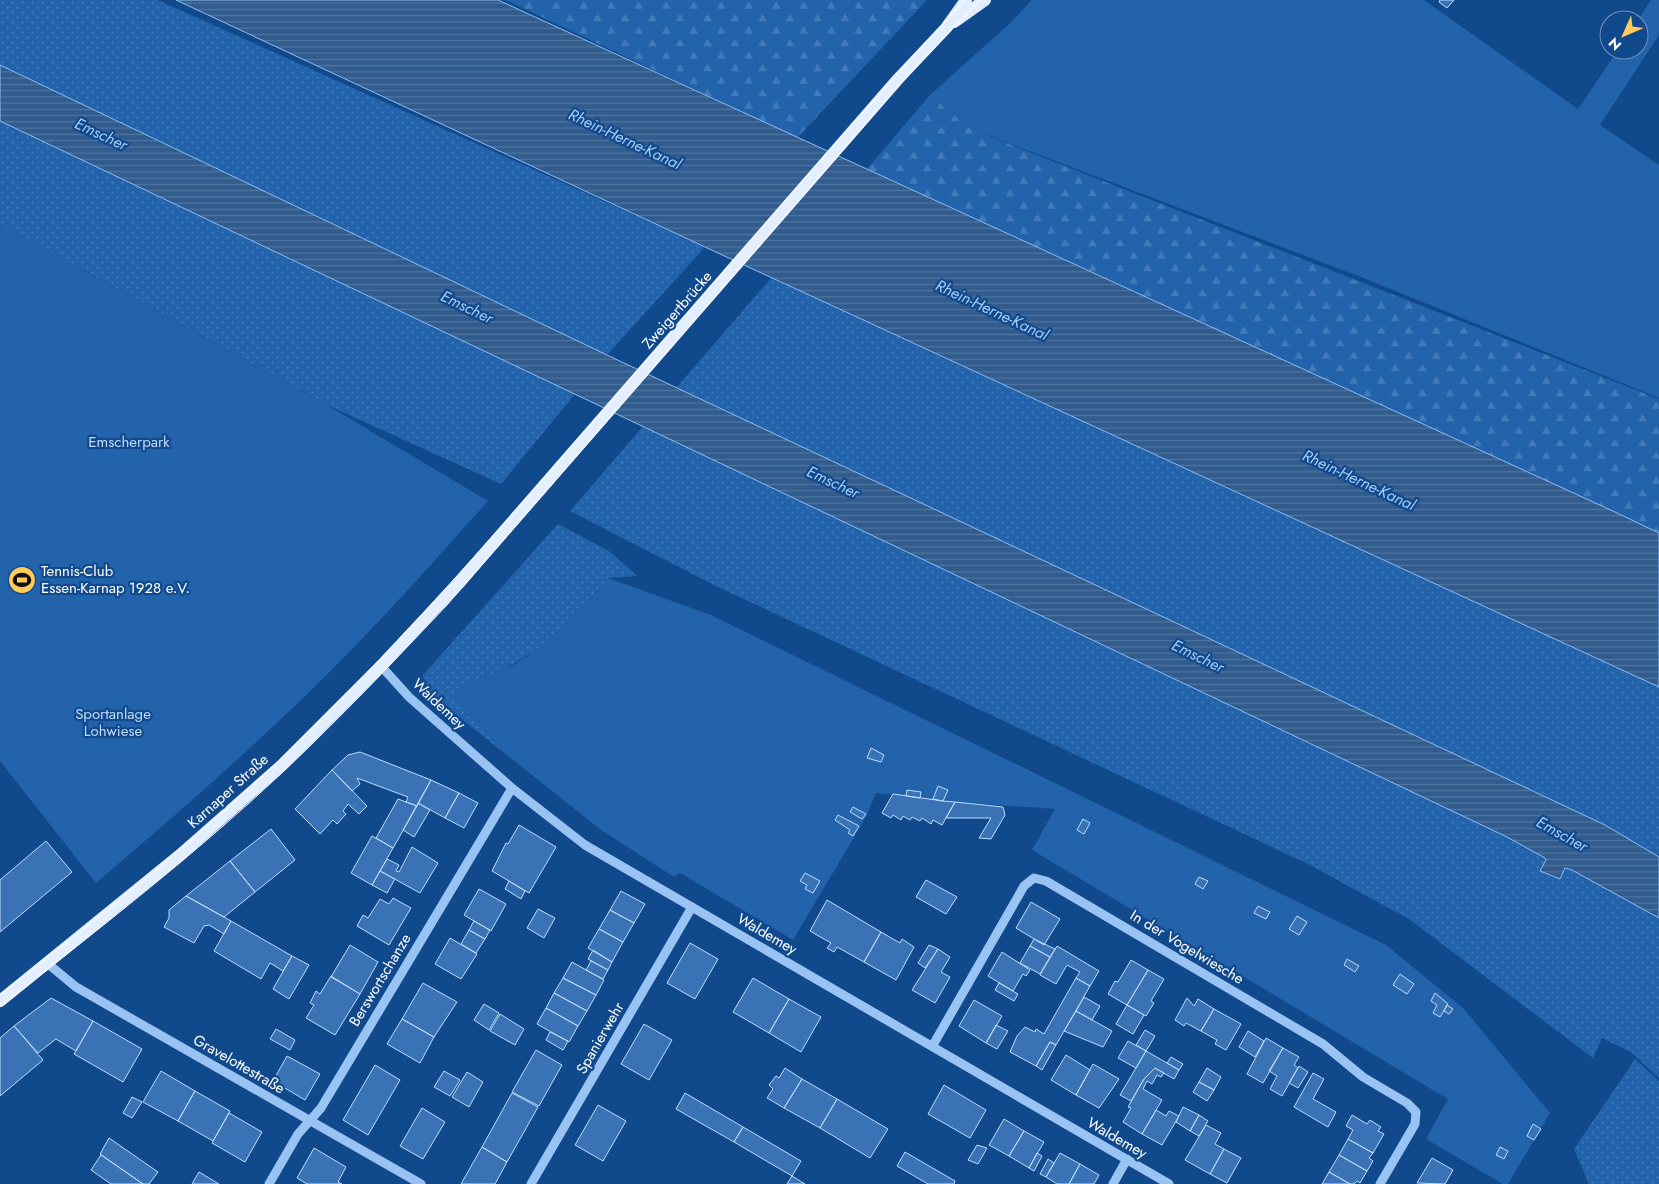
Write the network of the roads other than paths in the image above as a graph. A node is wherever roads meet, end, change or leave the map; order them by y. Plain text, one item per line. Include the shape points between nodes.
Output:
1 (966, 0) edge
2 (985, 0) edge
3 (946, 28) junction
4 (458, 584) joint
5 (381, 666) junction
6 (512, 788) junction
7 (692, 907) junction
8 (47, 963) junction
9 (0, 1001) edge
10 (933, 1045) junction
11 (310, 1120) junction
12 (1127, 1160) junction
13 (269, 1184) edge
14 (421, 1184) edge
15 (531, 1184) edge
16 (1113, 1184) edge
17 (1169, 1184) edge
18 (1380, 1184) edge

1 - 3 main road
2 - 3 main road
3 - 4 main road, Zweigertbrücke
4 - 5 main road, Karnaper Straße
5 - 6 street, Waldemey via 409,696
5 - 8 main road, Karnaper Straße via 268,778 180,856
6 - 7 street, Waldemey via 585,845
6 - 11 street, Berswortschanze via 321,1108
7 - 10 street, Waldemey
7 - 15 street, Spanierwehr
8 - 9 main road, Karnaper Straße
8 - 11 street, Gravelottestraße via 76,987
10 - 12 street, Waldemey
10 - 18 street, In der Vogelwiesche via 1024,886 1034,878 1046,881 1323,1044 1363,1077 1416,1112 1415,1124
11 - 13 street, Berswortschanze via 298,1134
11 - 14 street, Gravelottestraße
12 - 16 street
12 - 17 street, Waldemey

